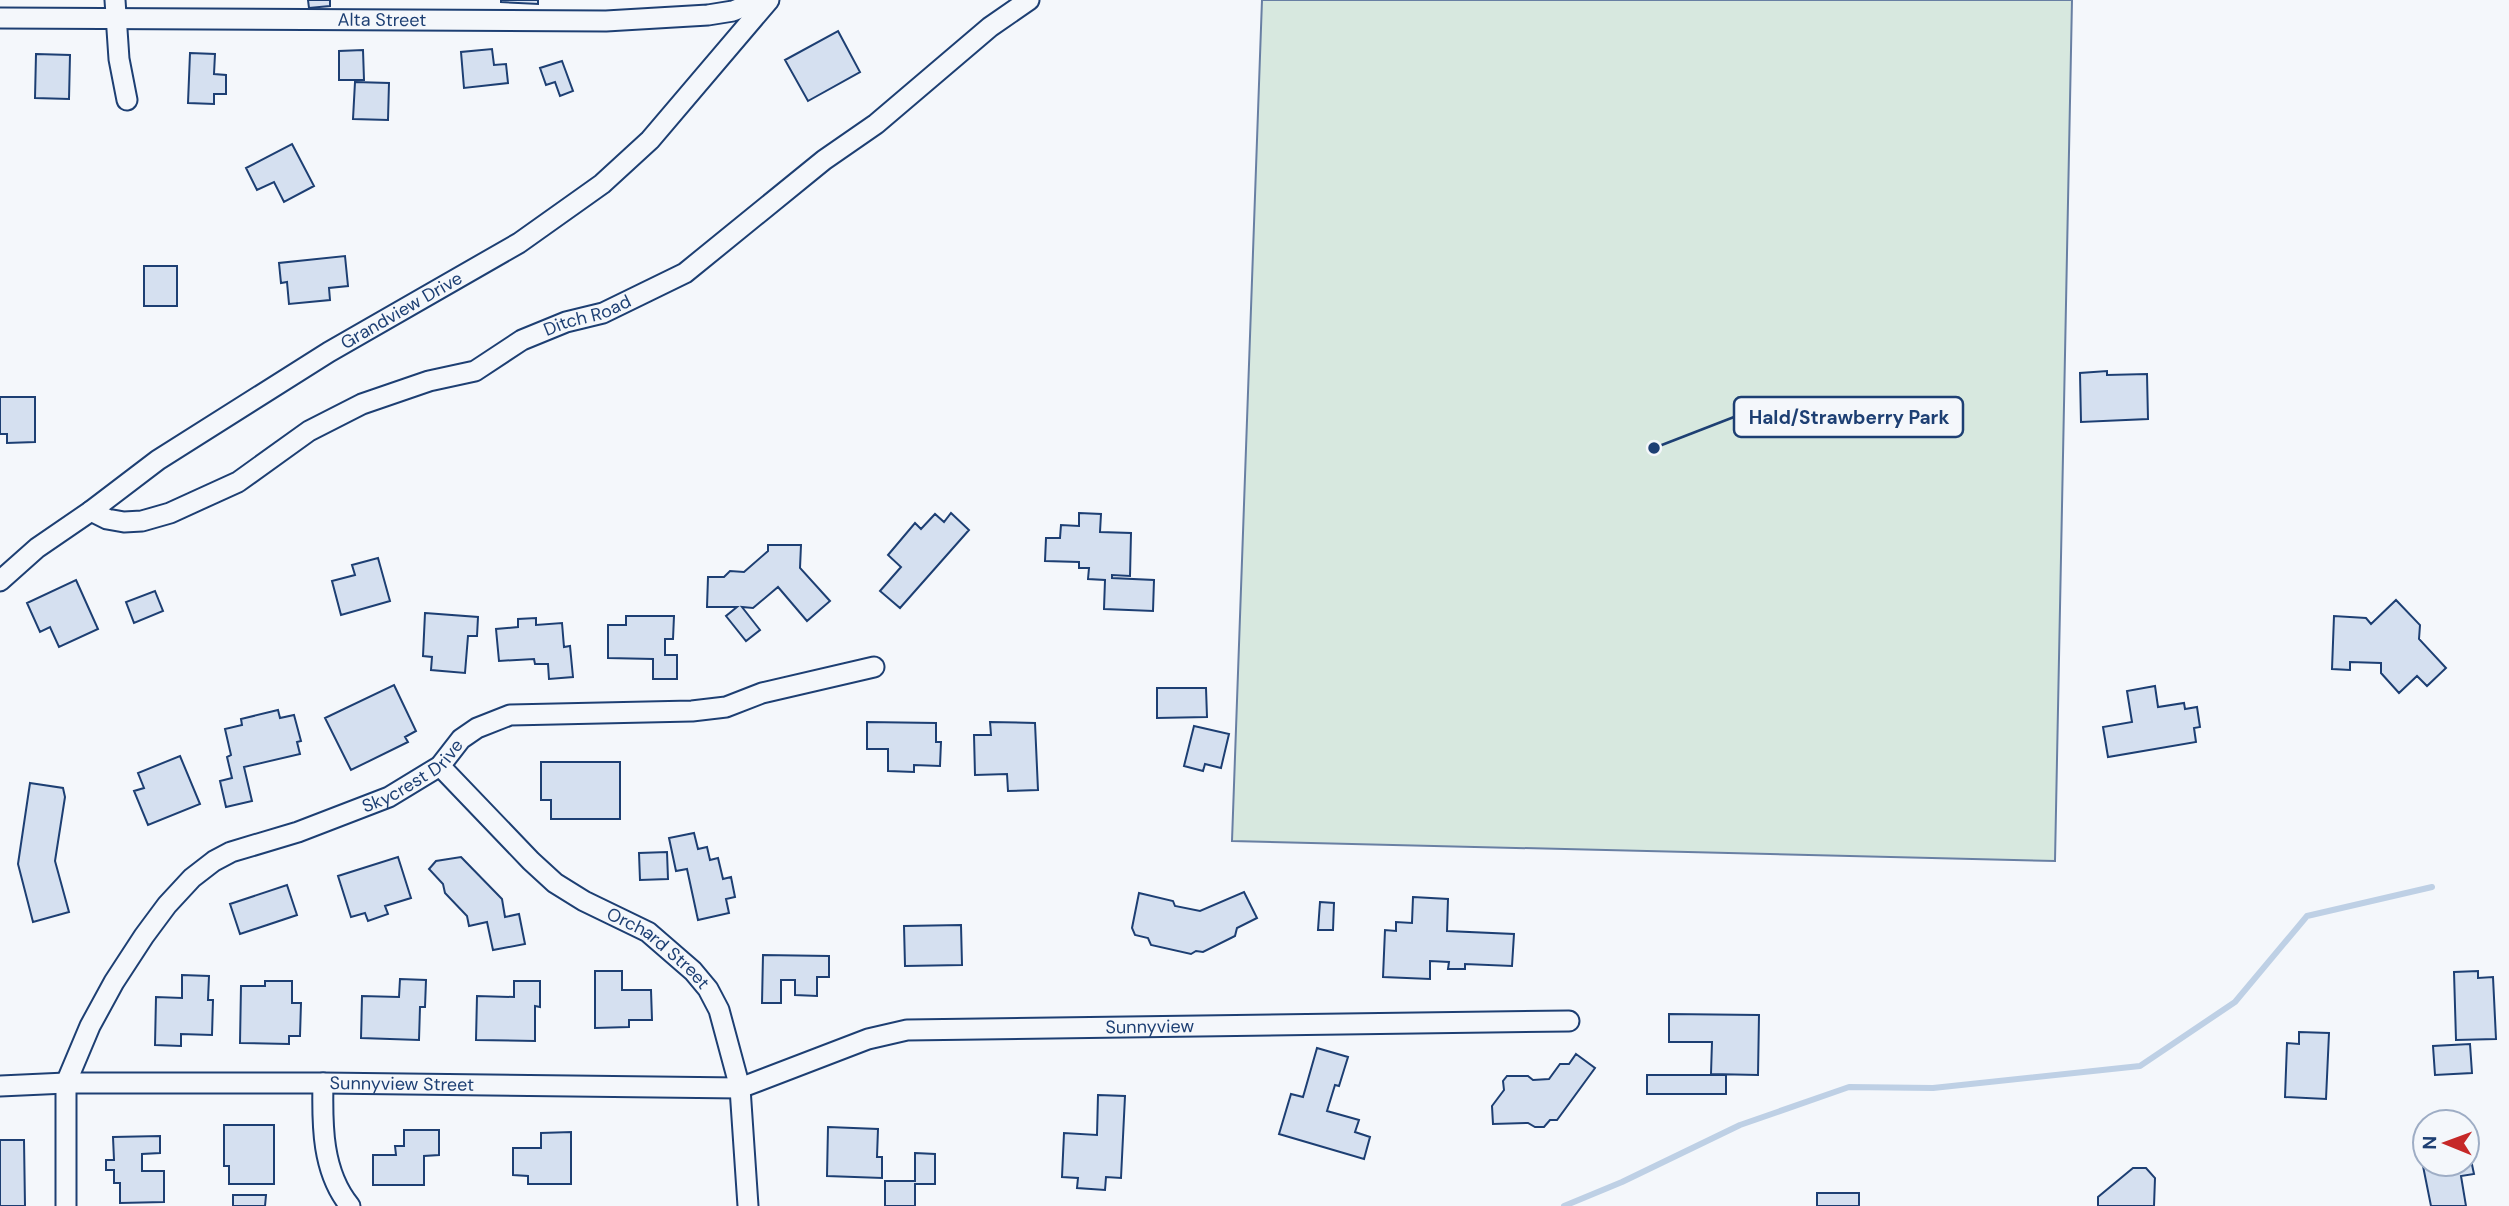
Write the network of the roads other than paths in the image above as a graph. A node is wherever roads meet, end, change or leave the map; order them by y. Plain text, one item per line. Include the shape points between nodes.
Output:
1 (760, 0) edge
2 (769, 0) edge
3 (1029, 0) edge
4 (115, 10) edge
5 (0, 18) edge
6 (127, 100) dead end
7 (91, 511) junction
8 (0, 581) edge
9 (874, 667) dead end
10 (440, 766) junction
11 (1569, 1021) dead end
12 (66, 1083) junction
13 (323, 1083) junction
14 (0, 1086) edge
15 (740, 1088) junction
16 (66, 1206) edge
17 (350, 1206) edge
18 (748, 1206) edge

1 - 4 street, Alta Street via 708,15 606,21
2 - 7 street, Grandview Drive via 650,140 602,184 519,243 329,352 158,460
3 - 7 street, Ditch Road via 685,273 603,313 566,321 522,340 475,371 362,404 309,431 237,482 170,513 124,522
4 - 5 street, Alta Street
4 - 6 street
7 - 8 street, Grandview Drive via 37,548
9 - 10 street, Skycrest Drive via 762,693 726,707 510,715 461,739
10 - 12 street, Skycrest Drive via 389,797 231,852 192,878 167,905 114,982
10 - 15 street, Orchard Street via 555,883 648,932 693,971 719,1010
11 - 15 street, Sunnyview via 906,1030
12 - 13 street, Sunnyview Street
12 - 14 street
12 - 16 street
13 - 15 street, Sunnyview Street
13 - 17 street via 322,1120 329,1167
15 - 18 street, Orchard Street

